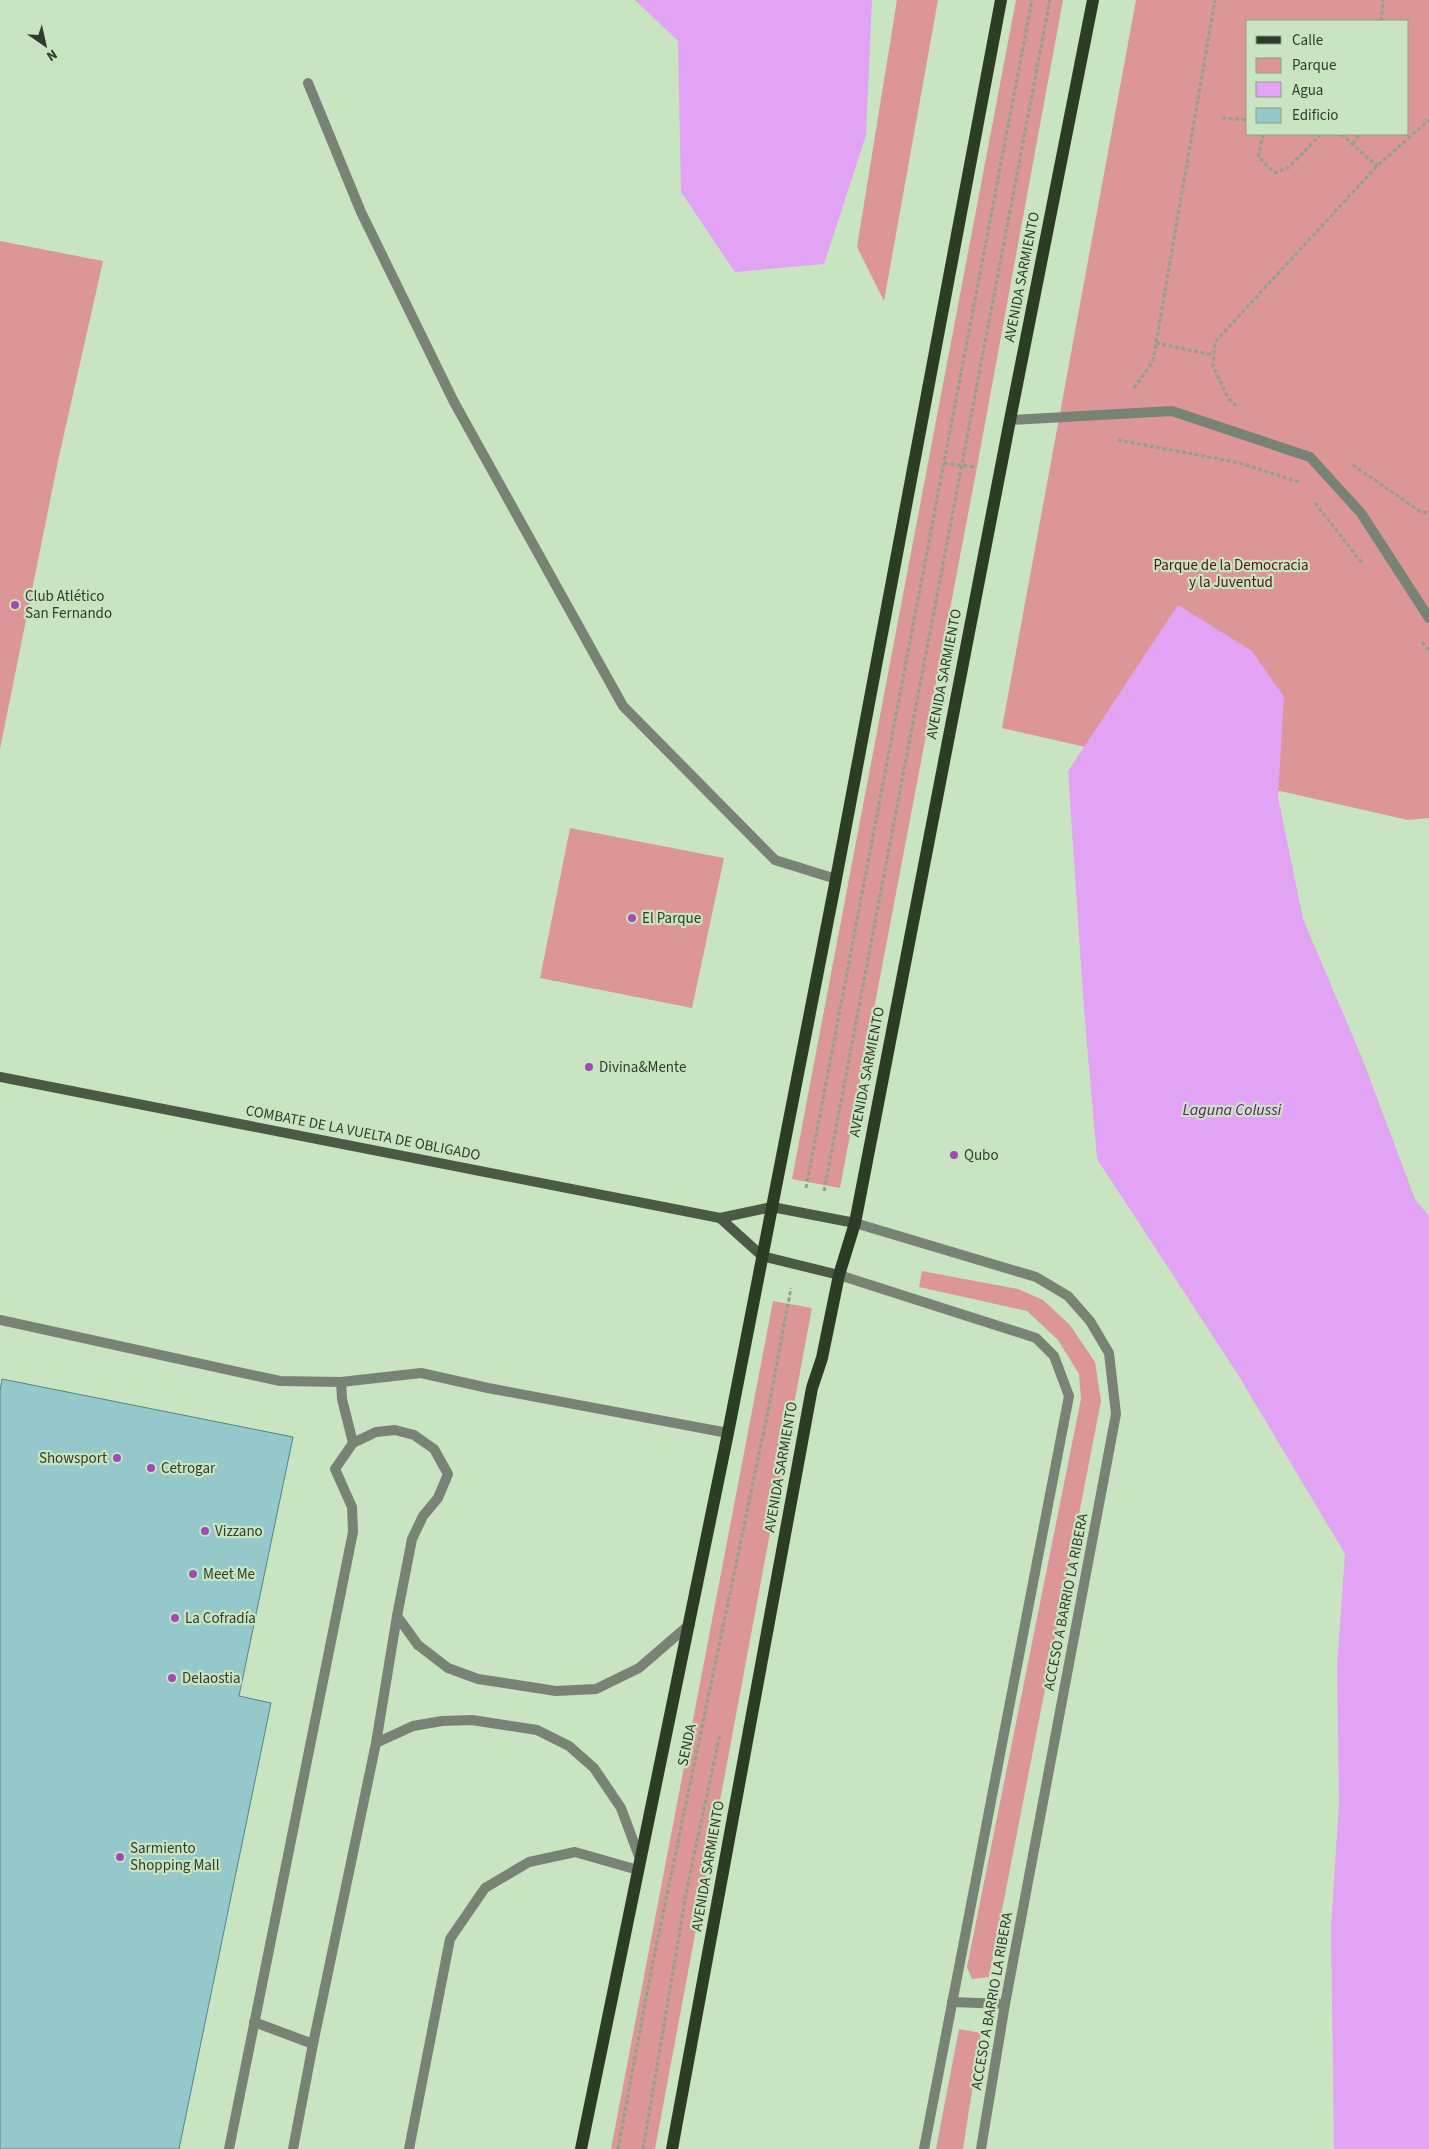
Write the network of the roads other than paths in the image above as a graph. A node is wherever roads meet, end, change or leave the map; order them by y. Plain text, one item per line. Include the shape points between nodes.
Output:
1 (1001, 0) edge
2 (1093, 0) edge
3 (308, 83) dead end
4 (1010, 420) junction
5 (1429, 618) edge
6 (836, 879) junction
7 (0, 1077) edge
8 (772, 1207) junction
9 (720, 1218) junction
10 (855, 1223) junction
11 (762, 1256) junction
12 (839, 1275) junction
13 (0, 1320) edge
14 (341, 1382) junction
15 (728, 1433) junction
16 (352, 1443) junction
17 (397, 1616) junction
18 (690, 1624) junction
19 (376, 1743) junction
20 (639, 1864) junction
21 (952, 2002) junction
22 (1005, 2004) junction
23 (254, 2022) junction
24 (313, 2044) junction
25 (229, 2149) edge
26 (293, 2149) edge
27 (409, 2149) edge
28 (581, 2149) edge
29 (672, 2149) edge
30 (924, 2149) edge
31 (981, 2149) edge

1 - 6 main road
2 - 4 main road, AVENIDA SARMIENTO
3 - 6 street via 361,212 454,402 623,706 775,860
4 - 5 street via 1172,411 1310,457 1361,513
4 - 10 main road, AVENIDA SARMIENTO
6 - 8 main road
7 - 9 main road, COMBATE DE LA VUELTA DE OBLIGADO
8 - 9 main road, COMBATE DE LA VUELTA DE OBLIGADO
8 - 10 main road, COMBATE DE LA VUELTA DE OBLIGADO
8 - 11 main road
9 - 11 main road
10 - 12 main road, AVENIDA SARMIENTO
10 - 22 street, ACCESO A BARRIO LA RIBERA via 1036,1277 1068,1296 1090,1321 1109,1353 1116,1414
11 - 12 main road
11 - 15 main road
12 - 21 street via 1036,1338 1054,1356 1069,1396
12 - 29 main road, AVENIDA SARMIENTO via 822,1358 812,1388
13 - 14 street via 280,1381
14 - 15 street via 421,1373
14 - 16 street
15 - 18 main road
16 - 17 street via 376,1432 395,1430 414,1434 434,1449 448,1474 438,1498 423,1516 412,1539
16 - 23 street via 335,1468 352,1507 353,1532
17 - 18 street via 418,1645 448,1668 478,1679 556,1690 596,1689 639,1668
17 - 19 street
18 - 20 main road
19 - 20 street via 413,1726 442,1721 472,1720 537,1730 568,1746 594,1768 621,1808
19 - 24 street
20 - 27 street via 575,1852 529,1862 485,1888 450,1940
20 - 28 main road
21 - 22 street
21 - 30 street
22 - 31 street, ACCESO A BARRIO LA RIBERA
23 - 24 street
23 - 25 street
24 - 26 street

